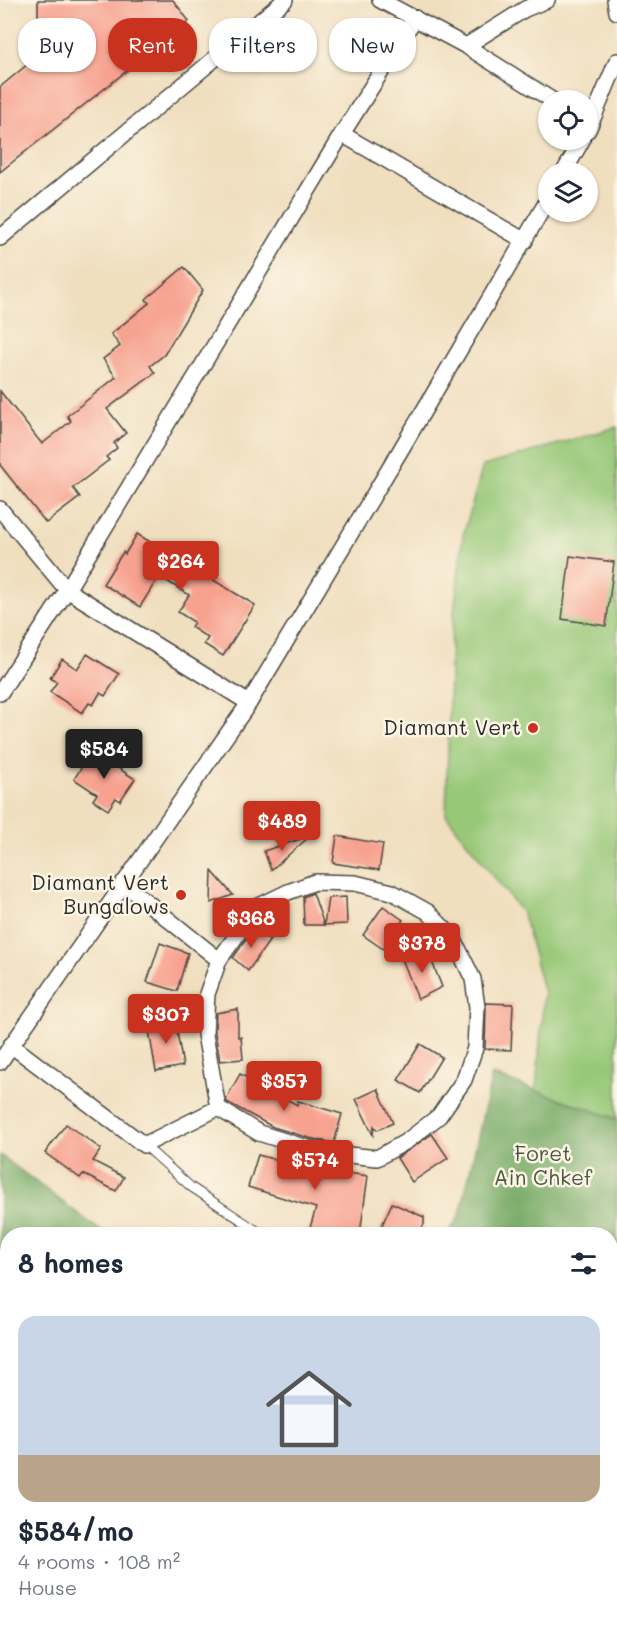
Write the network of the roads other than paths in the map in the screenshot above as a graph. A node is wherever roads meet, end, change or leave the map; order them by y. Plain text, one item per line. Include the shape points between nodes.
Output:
1 (285, 0) edge
2 (380, 0) edge
3 (547, 0) edge
4 (615, 0) edge
5 (617, 12) edge
6 (415, 18) edge
7 (416, 19) edge
8 (466, 46) junction
9 (617, 61) edge
10 (381, 72) edge
11 (538, 91) edge
12 (598, 105) edge
13 (342, 134) junction
14 (538, 218) edge
15 (0, 237) edge
16 (525, 241) junction
17 (0, 509) edge
18 (67, 590) junction
19 (0, 693) edge
20 (249, 703) junction
21 (123, 883) junction
22 (219, 960) junction
23 (12, 1045) junction
24 (0, 1062) edge
25 (218, 1108) junction
26 (144, 1145) junction
27 (251, 1227) edge

1 - 15 street
2 - 6 street
3 - 8 street via 525,9
4 - 5 street
7 - 8 street
8 - 11 street
9 - 12 street
10 - 13 street
13 - 16 street
13 - 18 street
14 - 16 street
16 - 20 street
17 - 18 street
18 - 19 street
18 - 20 street
20 - 21 street
21 - 22 street
21 - 23 street
22 - 25 street via 207,994 205,1034
22 - 25 street via 257,907 315,882 355,883 392,892 429,912 453,938 473,979 477,1008 475,1048 464,1080 439,1116 407,1142 377,1158 307,1148 259,1133
23 - 24 street
23 - 26 street
25 - 26 street
26 - 27 lane via 191,1187

